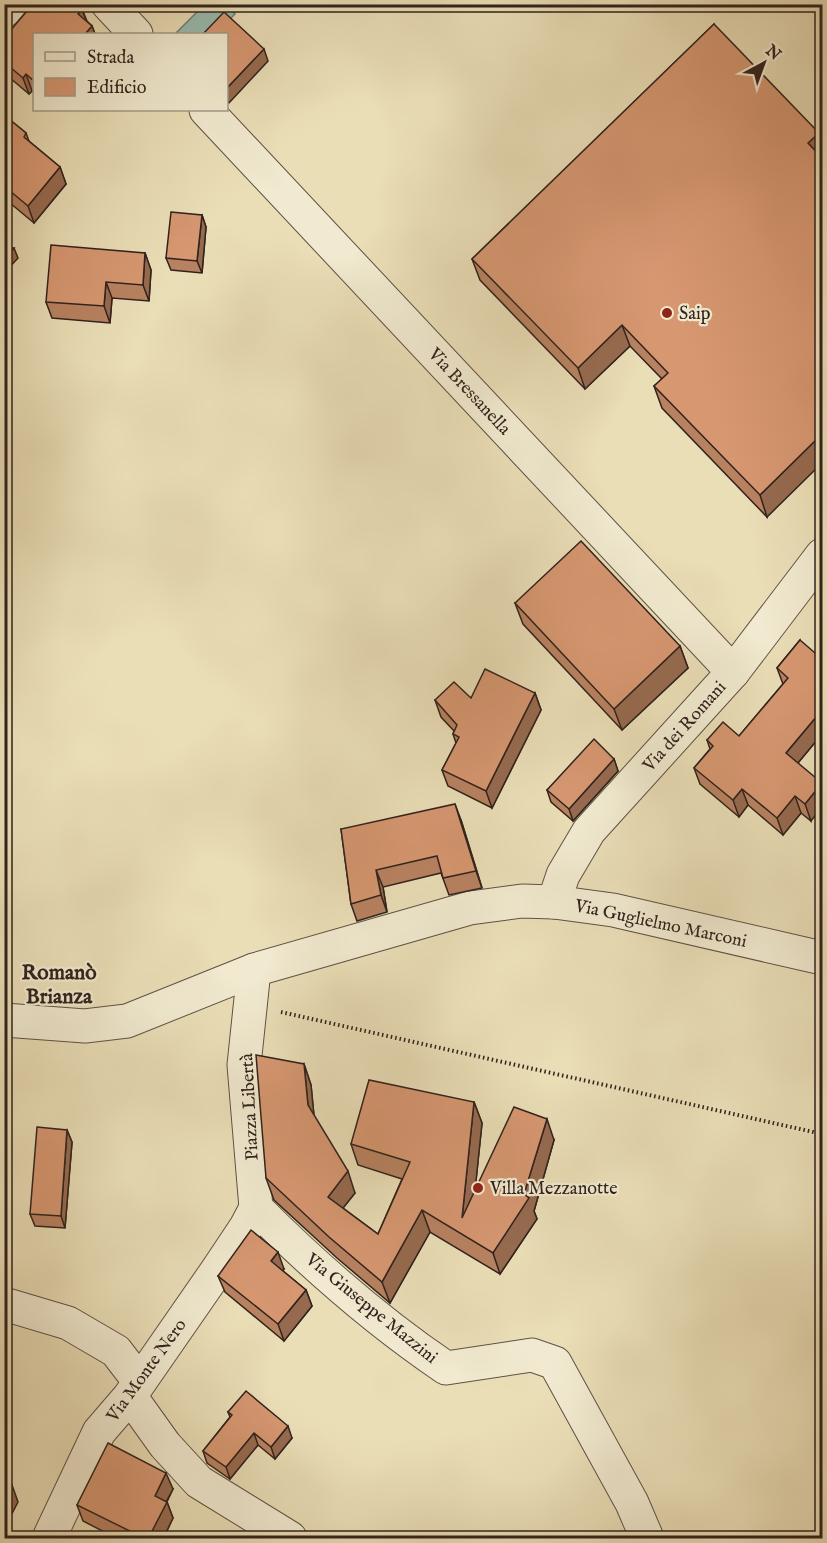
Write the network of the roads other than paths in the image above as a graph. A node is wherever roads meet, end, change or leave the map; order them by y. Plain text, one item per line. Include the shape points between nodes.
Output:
1 (10, 4) edge
2 (108, 4) edge
3 (4, 10) edge
4 (135, 33) edge
5 (207, 111) edge
6 (822, 555) edge
7 (733, 672) junction
8 (554, 902) junction
9 (822, 958) edge
10 (254, 970) junction
11 (4, 1020) edge
12 (256, 1208) junction
13 (4, 1304) edge
14 (135, 1388) junction
15 (48, 1539) edge
16 (290, 1539) edge
17 (647, 1539) edge

1 - 3 street
2 - 4 street
5 - 7 street, Via Bressanella
6 - 7 street, Via dei Romani
7 - 8 street, Via dei Romani via 589,831 563,875
8 - 9 street, Via Guglielmo Marconi via 613,910
8 - 10 street, Via Guglielmo Marconi via 522,901 470,908
10 - 11 street, Via Guglielmo Marconi via 128,1021 85,1026
10 - 12 street, Piazza Libertà via 244,1065
12 - 14 street, Via Monte Nero
12 - 17 street, Via Giuseppe Mazzini via 347,1292 447,1368 532,1355 555,1363 633,1503
13 - 14 street via 68,1323 116,1352
14 - 15 street, Via Monte Nero via 99,1432
14 - 16 street via 165,1445 199,1482

